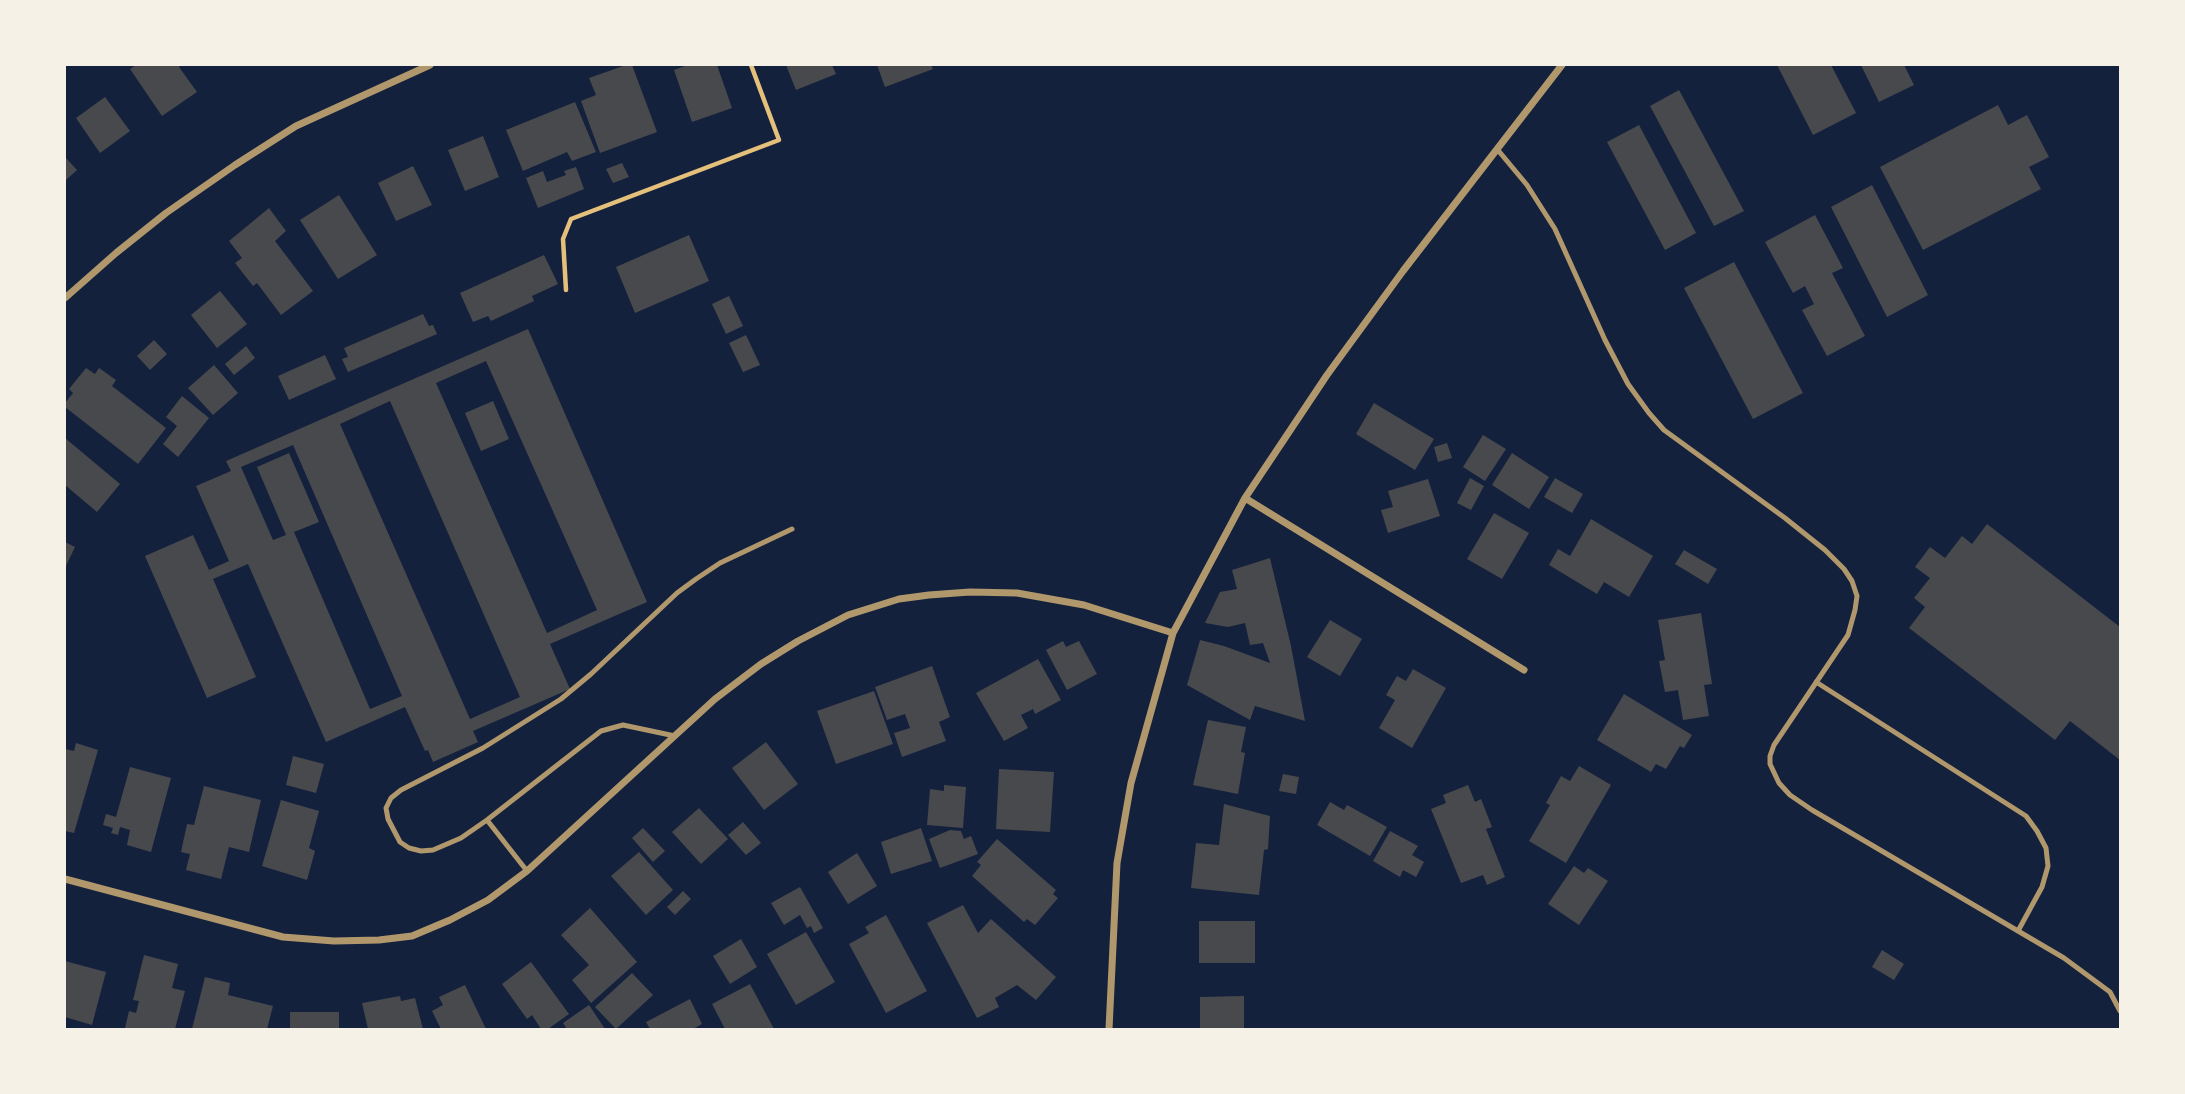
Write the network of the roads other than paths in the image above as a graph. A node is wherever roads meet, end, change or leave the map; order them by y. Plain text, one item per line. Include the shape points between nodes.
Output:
1 (430, 65) edge
2 (1562, 65) edge
3 (1497, 149) junction
4 (65, 298) edge
5 (1245, 498) junction
6 (792, 529) dead end
7 (1173, 633) junction
8 (1524, 670) dead end
9 (1816, 682) junction
10 (675, 736) junction
11 (487, 820) junction
12 (527, 871) junction
13 (65, 879) edge
14 (2018, 930) junction
15 (2120, 1011) edge
16 (1109, 1029) edge

1 - 4 street via 296,126 166,214
2 - 3 street
3 - 5 street via 1335,365
3 - 9 lane via 1555,229 1605,340 1649,413 1664,430 1825,551 1852,581 1857,596 1847,635
5 - 7 street
5 - 8 street
6 - 11 lane via 696,579 561,699 483,748 401,790 386,808 400,842 421,851 447,845
7 - 10 street via 1084,605 1017,593 899,599 848,615 798,640 715,699
7 - 16 street via 1132,783 1117,863
9 - 14 lane via 2026,816 2046,848 2048,866
9 - 14 lane via 1774,745 1770,764 1779,783 1812,810
10 - 11 lane via 624,725 601,731
10 - 12 street
11 - 12 lane
12 - 13 street via 488,900 412,936 334,942 283,937
14 - 15 lane via 2094,979 2110,992

